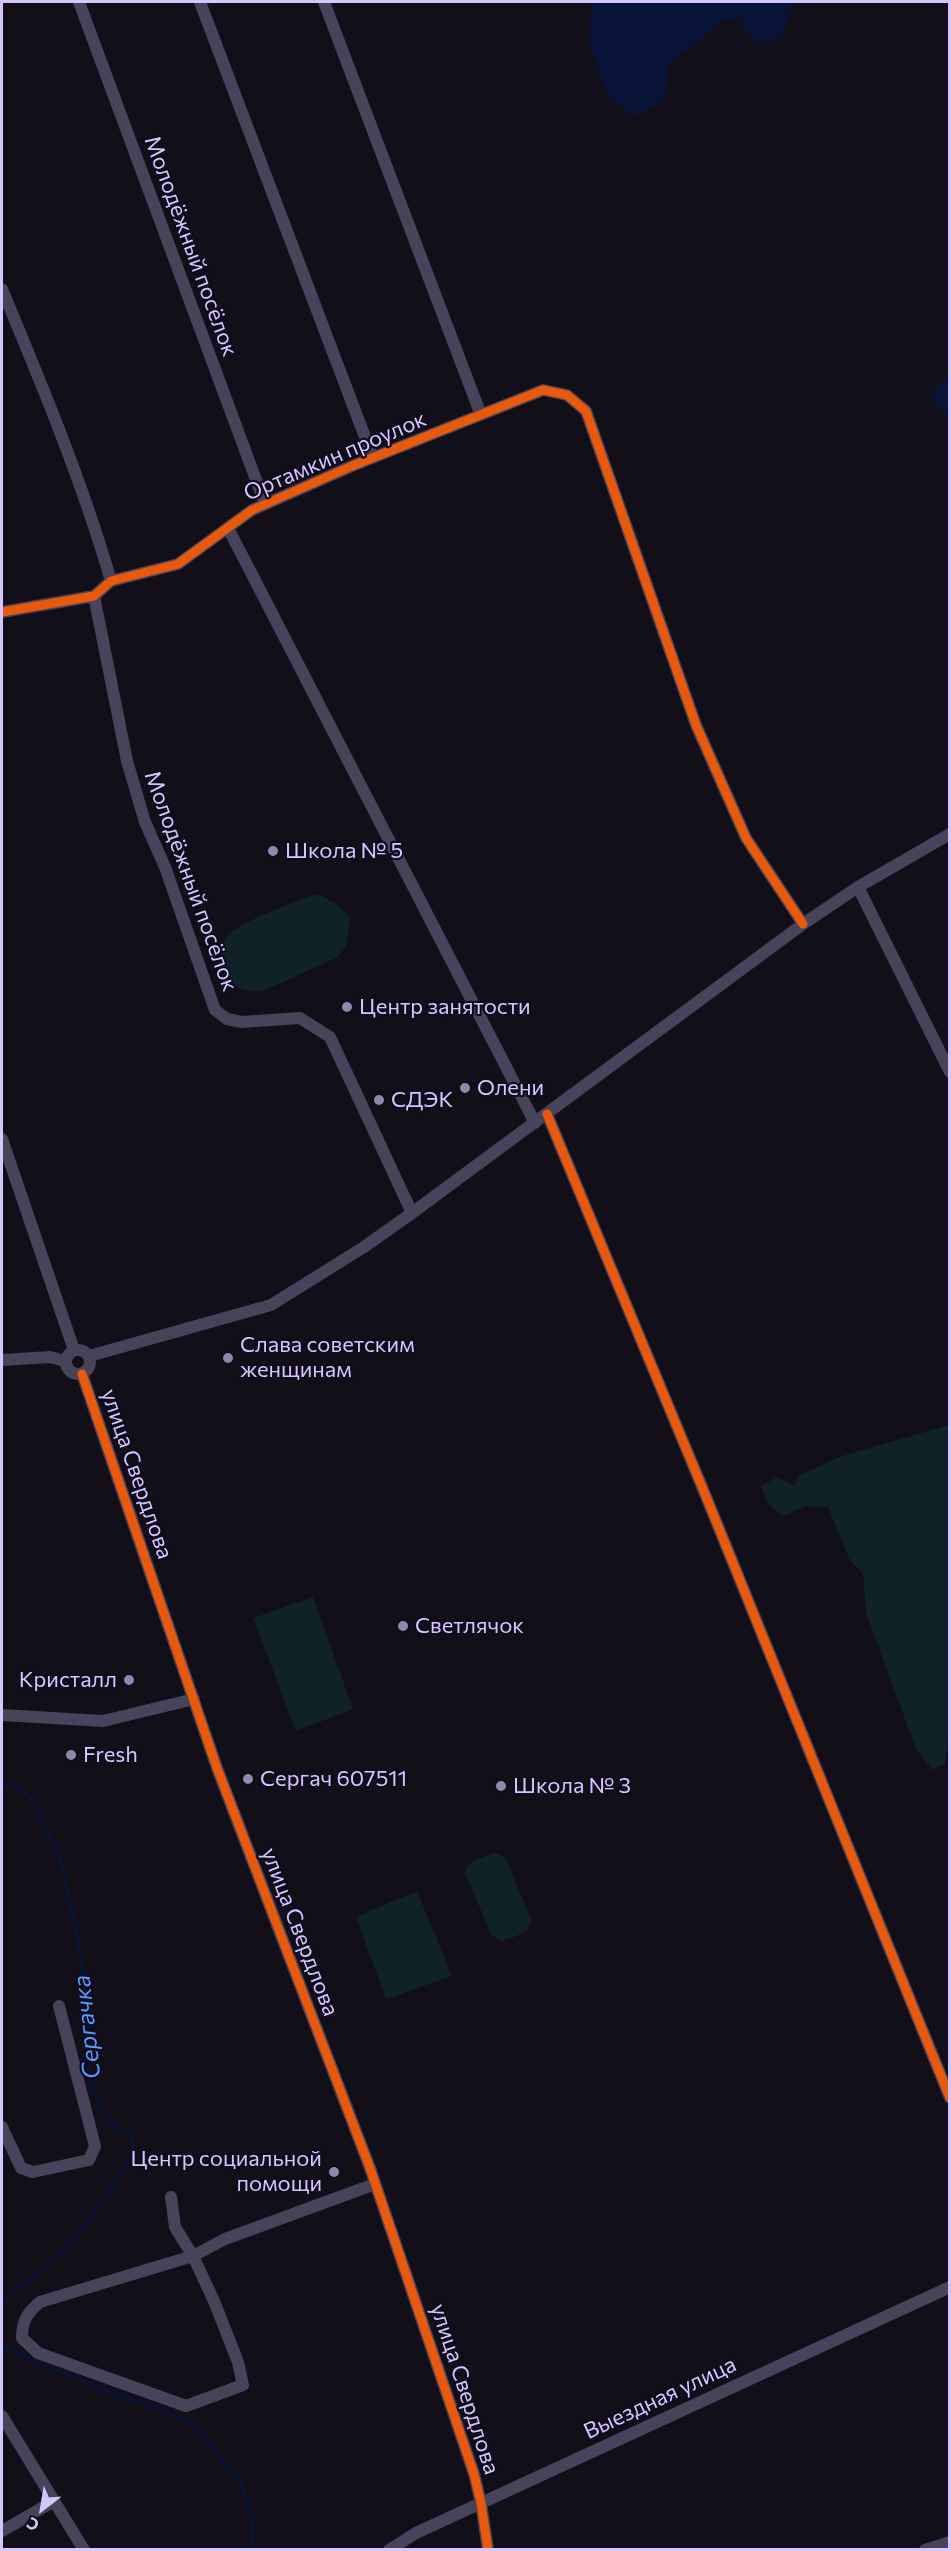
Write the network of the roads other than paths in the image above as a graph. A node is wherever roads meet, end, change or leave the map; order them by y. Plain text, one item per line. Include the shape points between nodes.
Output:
1 (79, 2) edge
2 (200, 2) edge
3 (324, 2) edge
4 (2, 289) edge
5 (481, 415) junction
6 (373, 458) junction
7 (265, 504) junction
8 (228, 528) junction
9 (111, 581) junction
10 (94, 596) junction
11 (2, 612) edge
12 (950, 834) edge
13 (858, 887) junction
14 (803, 924) junction
15 (950, 1072) edge
16 (547, 1114) junction
17 (535, 1123) junction
18 (2, 1138) edge
19 (412, 1214) junction
20 (74, 1350) junction
21 (89, 1356) junction
22 (2, 1360) edge
23 (65, 1360) junction
24 (82, 1374) junction
25 (194, 1699) junction
26 (2, 1715) edge
27 (59, 2006) dead end
28 (950, 2098) edge
29 (2, 2127) edge
30 (375, 2184) junction
31 (171, 2197) dead end
32 (194, 2256) junction
33 (950, 2287) edge
34 (2, 2416) edge
35 (54, 2501) junction
36 (482, 2503) junction
37 (2, 2531) edge
38 (950, 2542) edge
39 (84, 2550) edge
40 (389, 2550) edge
41 (488, 2550) edge
42 (925, 2550) edge

1 - 7 street, Молодёжный посёлок
2 - 6 street
3 - 5 street
4 - 9 street via 93,521
5 - 6 street, Ортамкин проулок
5 - 14 street, Ортамкин проулок via 543,390 567,395 586,411 696,725 746,838
6 - 7 street, Ортамкин проулок
7 - 8 street, Ортамкин проулок
8 - 9 street, Ортамкин проулок via 178,564
8 - 17 street
9 - 10 street, Ортамкин проулок
10 - 11 street
10 - 19 street, Молодёжный посёлок via 127,761 145,822 165,867 215,1010 227,1019 242,1022 300,1018 330,1037
12 - 13 street
13 - 14 street
13 - 15 street
14 - 16 street
16 - 17 street
16 - 28 street
17 - 19 street
18 - 20 street
19 - 21 street via 271,1305
20 - 21 street
20 - 23 street
21 - 24 street via 88,1370
22 - 23 street
23 - 24 street via 73,1374
24 - 25 street, улица Свердлова
25 - 26 street via 104,1721
25 - 30 street, улица Свердлова
27 - 29 street via 96,2146 89,2160 33,2172 21,2168
30 - 32 street via 225,2239
30 - 36 street, улица Свердлова
31 - 32 street via 176,2227
32 - 32 street via 238,2362 243,2385 186,2406 38,2353 22,2338 28,2312 40,2302
33 - 36 street, Выездная улица
34 - 35 street
35 - 37 street
35 - 39 street
36 - 40 street, Выездная улица
36 - 41 street, улица Свердлова
38 - 42 street

